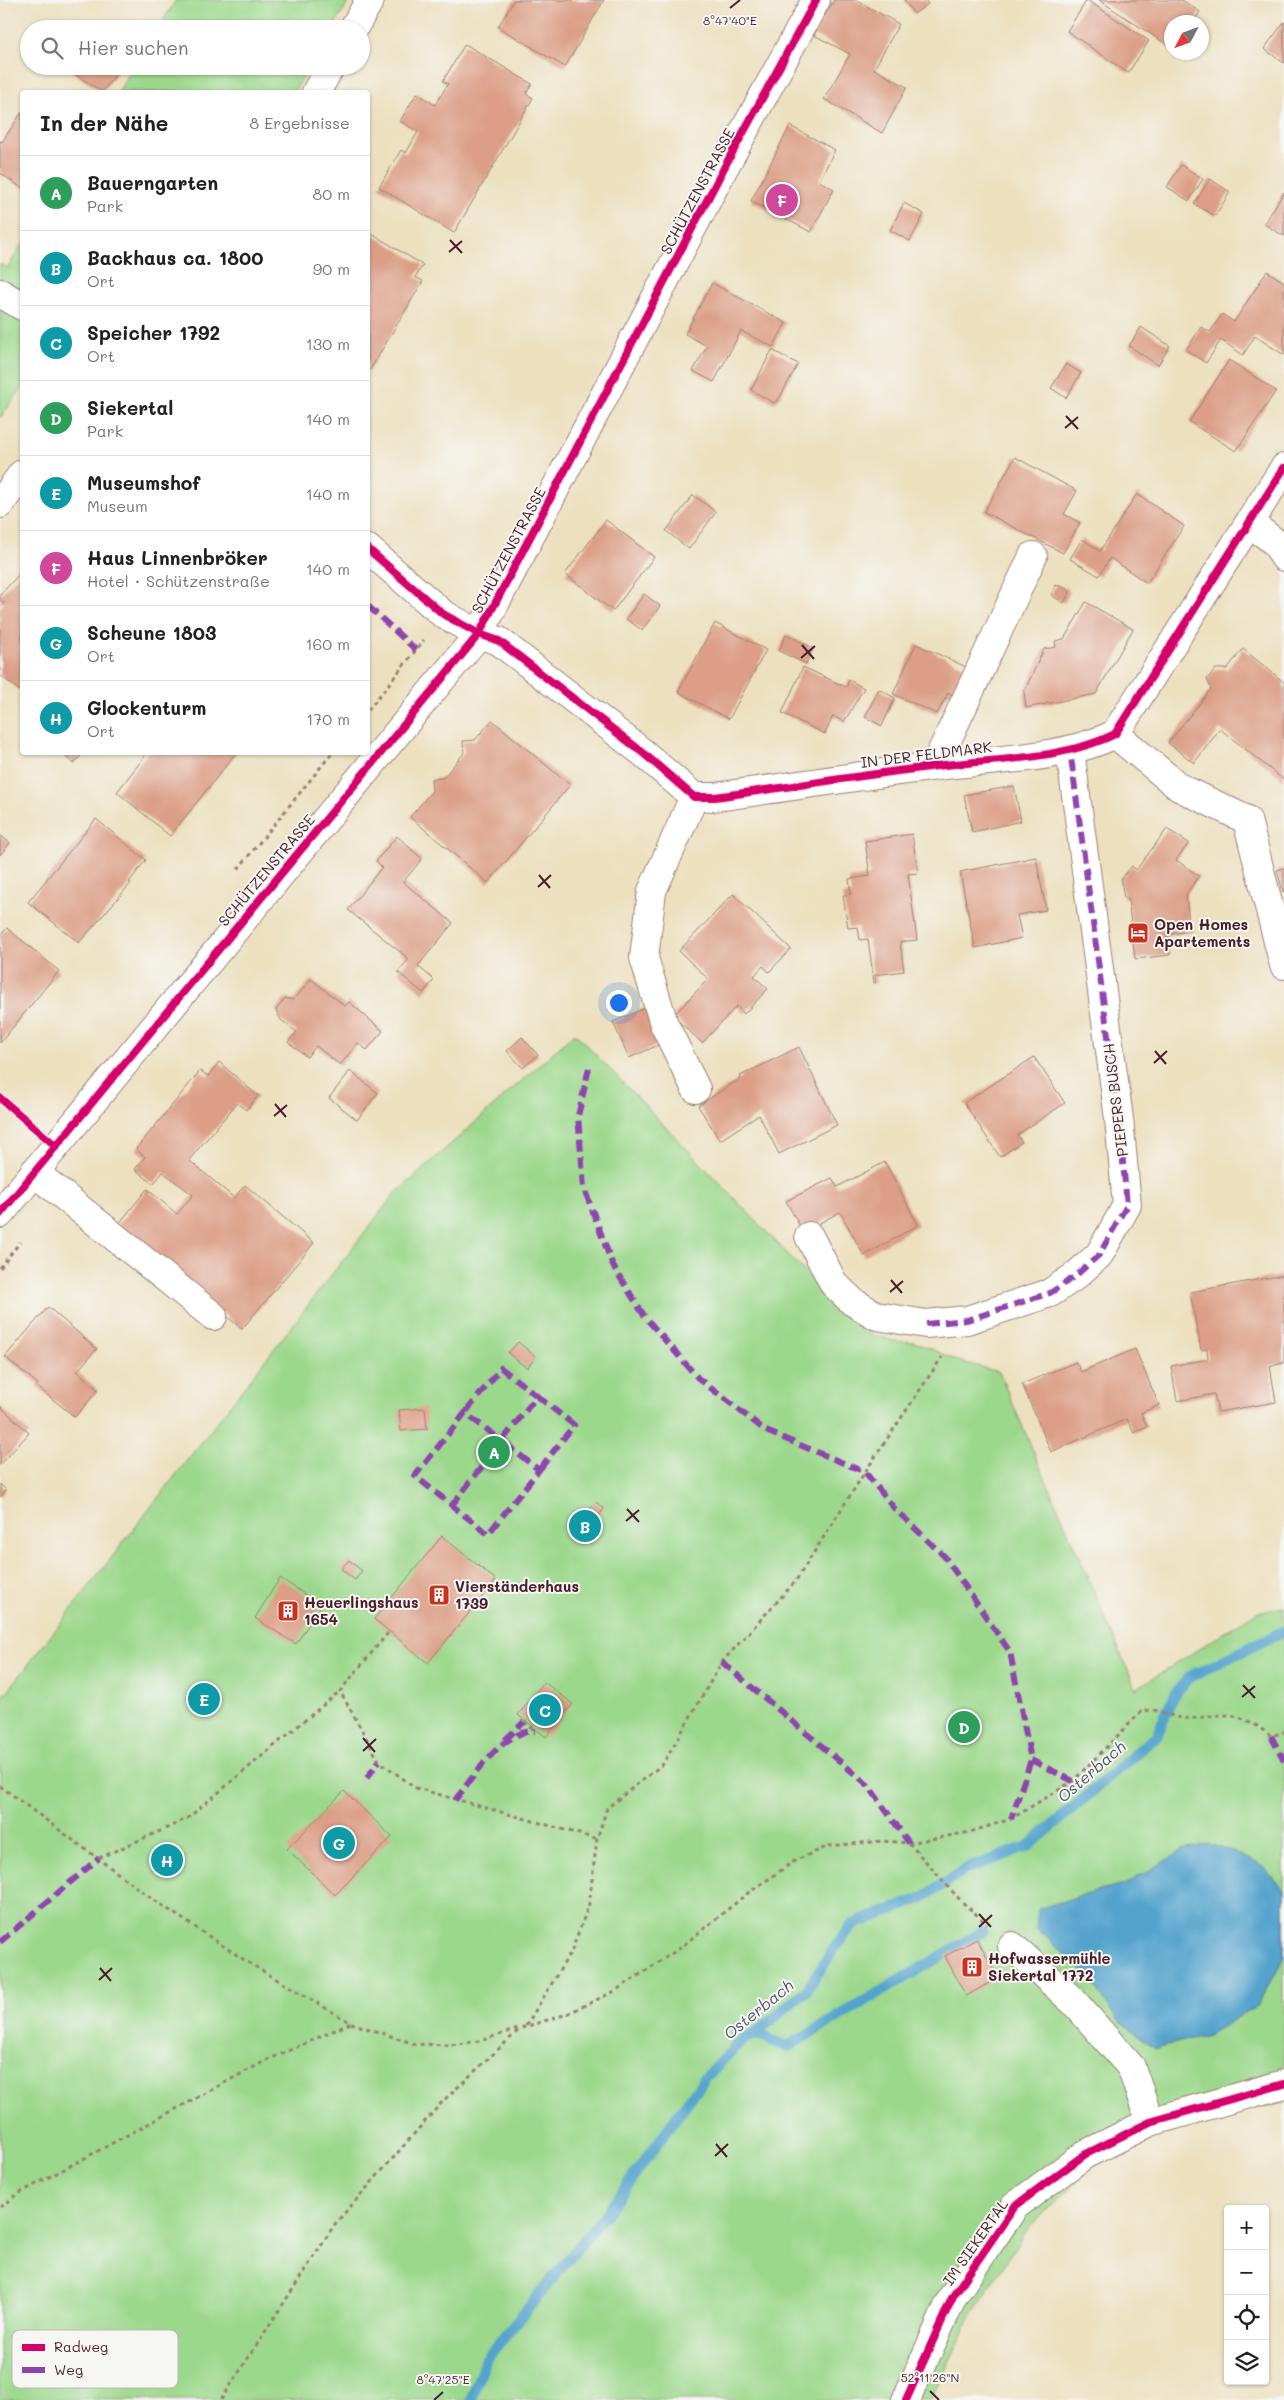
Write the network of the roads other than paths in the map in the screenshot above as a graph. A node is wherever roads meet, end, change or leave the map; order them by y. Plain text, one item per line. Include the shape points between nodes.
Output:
1 (370, 0) edge
2 (816, 0) edge
3 (358, 20) edge
4 (326, 75) edge
5 (317, 90) edge
6 (0, 293) edge
7 (20, 305) edge
8 (1284, 468) edge
9 (20, 477) edge
10 (0, 504) edge
11 (1250, 523) junction
12 (370, 551) edge
13 (1033, 556) dead end
14 (1284, 557) edge
15 (479, 634) junction
16 (1115, 734) junction
17 (1070, 750) junction
18 (935, 766) junction
19 (694, 797) junction
20 (1284, 966) edge
21 (696, 1090) dead end
22 (34, 1172) junction
23 (0, 1214) edge
24 (809, 1236) dead end
25 (212, 1316) dead end
26 (1012, 1946) dead end
27 (1284, 2084) edge
28 (1150, 2122) junction
29 (906, 2400) edge

1 - 3 street
2 - 15 street, SCHÜTZENSTRASSE
4 - 5 street
6 - 7 street
8 - 11 street
9 - 10 street
11 - 14 street via 1276,543
11 - 16 street
12 - 15 street via 444,614
13 - 18 street
15 - 19 street via 499,641 642,752
15 - 22 street, SCHÜTZENSTRASSE
16 - 17 street, IN DER FELDMARK
16 - 20 street via 1179,787 1247,820
17 - 18 street, IN DER FELDMARK
17 - 24 street, PIEPERS BUSCH via 1127,1204 1098,1255 1074,1277 1050,1293 967,1320 926,1324 878,1316 853,1302 834,1284
18 - 19 street, IN DER FELDMARK via 715,797
19 - 21 street via 652,891 644,958 664,1024
22 - 23 street, SCHÜTZENSTRASSE
22 - 25 street
26 - 28 street via 1074,2002 1131,2067
27 - 28 street, IM SIEKERTAL
28 - 29 street, IM SIEKERTAL via 1084,2155 1015,2206 953,2296

